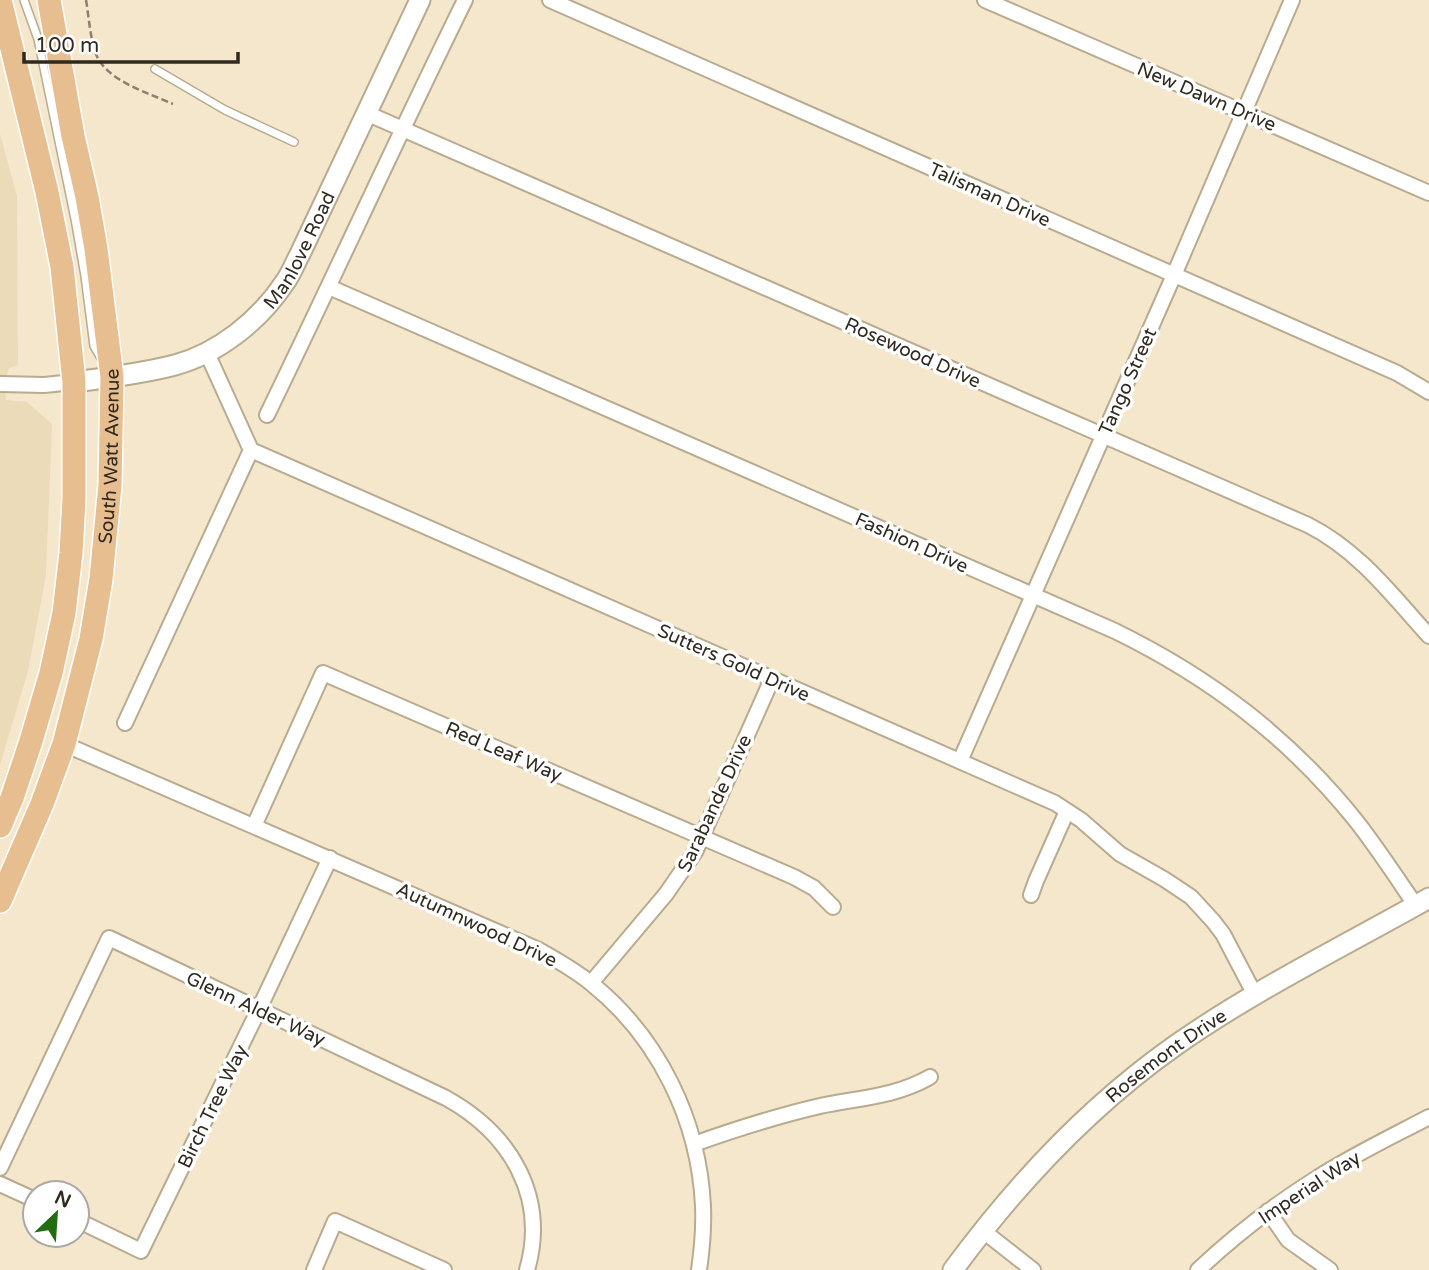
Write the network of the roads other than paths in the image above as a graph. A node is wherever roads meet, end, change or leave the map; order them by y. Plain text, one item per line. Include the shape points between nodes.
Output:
1 (0, 0) edge
2 (24, 0) edge
3 (49, 0) edge
4 (420, 0) edge
5 (465, 0) edge
6 (550, 0) edge
7 (985, 0) edge
8 (1292, 0) edge
9 (155, 69) dead end
10 (366, 113) junction
11 (1244, 113) junction
12 (401, 129) junction
13 (294, 142) dead end
14 (1429, 192) edge
15 (1174, 275) junction
16 (329, 288) junction
17 (207, 353) junction
18 (112, 377) junction
19 (74, 382) junction
20 (0, 384) edge
21 (1429, 392) edge
22 (267, 415) dead end
23 (1103, 436) junction
24 (251, 450) junction
25 (1033, 595) junction
26 (1429, 636) edge
27 (772, 679) junction
28 (125, 723) dead end
29 (64, 744) junction
30 (960, 761) junction
31 (1067, 811) junction
32 (254, 826) junction
33 (0, 827) edge
34 (702, 837) junction
35 (330, 858) junction
36 (1031, 895) dead end
37 (0, 901) edge
38 (1422, 902) edge
39 (833, 907) dead end
40 (591, 983) junction
41 (1255, 995) junction
42 (259, 1009) junction
43 (930, 1077) dead end
44 (1429, 1117) edge
45 (694, 1144) junction
46 (0, 1168) edge
47 (0, 1184) edge
48 (21, 1194) edge
49 (1268, 1211) junction
50 (91, 1227) edge
51 (982, 1230) junction
52 (314, 1270) edge
53 (444, 1270) edge
54 (527, 1270) edge
55 (699, 1270) edge
56 (953, 1270) edge
57 (1033, 1270) edge
58 (1198, 1270) edge
59 (1330, 1270) edge

1 - 19 main road, South Watt Avenue via 62,267
2 - 18 lane via 38,39 56,125 94,346
3 - 18 main road, South Watt Avenue via 92,223
4 - 10 street, Manlove Road
5 - 12 street
6 - 15 street, Talisman Drive
7 - 11 street, New Dawn Drive
8 - 11 street, Tango Street
9 - 13 lane via 225,110
10 - 12 street, Rosewood Drive
10 - 17 street, Manlove Road via 285,282 261,312
11 - 14 street, New Dawn Drive
11 - 15 street, Tango Street
12 - 16 street
12 - 23 street, Rosewood Drive
15 - 21 street, Talisman Drive via 1396,373
15 - 23 street, Tango Street
16 - 22 street
16 - 25 street, Fashion Drive
17 - 18 street, Manlove Road via 176,365
17 - 24 street
18 - 19 street, Manlove Road
18 - 29 main road, South Watt Avenue via 110,485 101,579
19 - 20 street
19 - 33 main road, South Watt Avenue via 74,499 64,613 31,741
23 - 25 street, Tango Street
23 - 26 street, Rosewood Drive via 1324,533 1353,553
24 - 27 street, Sutters Gold Drive
24 - 28 street
25 - 30 street, Tango Street
25 - 38 street, Fashion Drive via 1154,650 1240,707 1339,800
27 - 30 street, Sutters Gold Drive
27 - 34 street, Sarabande Drive
29 - 32 street, Autumnwood Drive
29 - 37 main road, South Watt Avenue
30 - 31 street, Sutters Gold Drive
31 - 36 street
31 - 41 street, Sutters Gold Drive via 1121,854 1178,887 1203,908 1223,934
32 - 34 street, Red Leaf Way via 323,673
32 - 35 street, Autumnwood Drive
34 - 39 street, Red Leaf Way via 794,877
34 - 40 street, Sarabande Drive via 677,881
35 - 40 street, Autumnwood Drive via 539,950
35 - 42 street, Birch Tree Way
38 - 41 street, Rosemont Drive
40 - 45 street, Autumnwood Drive via 646,1041 678,1096
41 - 51 street, Rosemont Drive via 1125,1084 1044,1159
42 - 46 street, Glenn Alder Way via 109,938
42 - 50 street, Birch Tree Way via 141,1251
42 - 54 street, Glenn Alder Way via 446,1098 487,1127 514,1161 529,1195 534,1240
43 - 45 street via 900,1091 787,1114
44 - 49 street, Imperial Way via 1337,1166
45 - 55 street, Autumnwood Drive via 703,1207
47 - 48 street
49 - 58 street, Imperial Way
49 - 59 street via 1288,1240
51 - 56 street, Rosemont Drive
51 - 57 street
52 - 53 street via 335,1221

